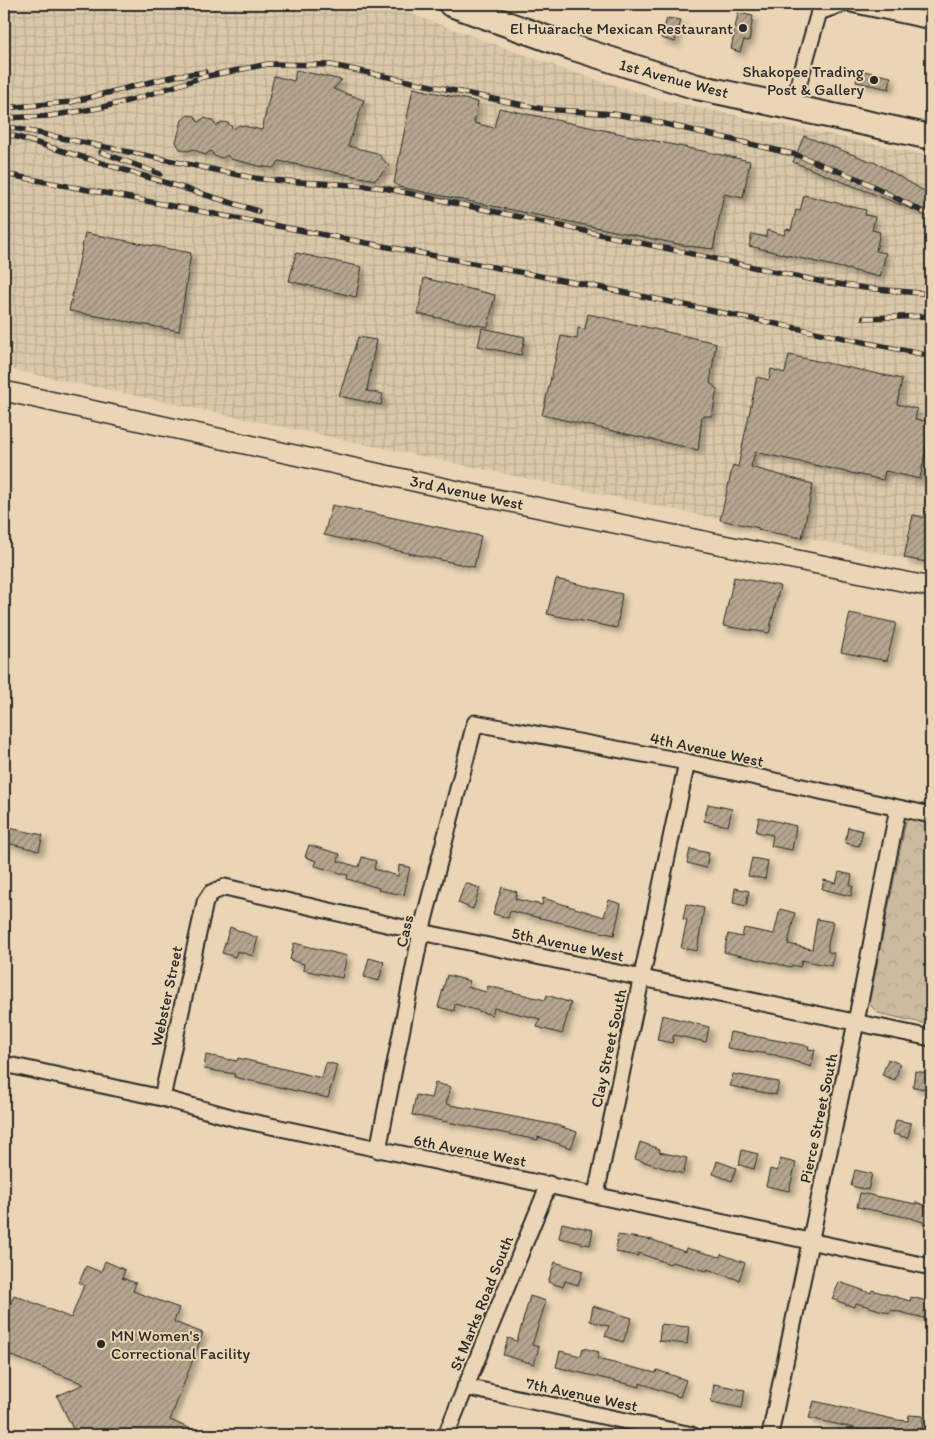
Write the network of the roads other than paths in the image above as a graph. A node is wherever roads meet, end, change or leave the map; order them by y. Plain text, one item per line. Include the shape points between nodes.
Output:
1 (452, 4) edge
2 (843, 4) edge
3 (931, 21) edge
4 (792, 107) junction
5 (931, 137) edge
6 (4, 391) edge
7 (931, 587) edge
8 (475, 723) joint
9 (687, 762) junction
10 (898, 808) junction
11 (931, 815) edge
12 (205, 902) joint
13 (421, 932) junction
14 (641, 977) junction
15 (856, 1022) junction
16 (931, 1038) edge
17 (4, 1064) edge
18 (162, 1098) junction
19 (378, 1150) junction
20 (549, 1184) junction
21 (596, 1194) junction
22 (809, 1242) junction
23 (931, 1266) edge
24 (465, 1387) junction
25 (446, 1435) edge
26 (692, 1435) edge
27 (770, 1435) edge

1 - 4 main road, 1st Avenue West via 632,68 697,87
2 - 3 street
2 - 4 street via 819,12
4 - 5 main road, 1st Avenue West
6 - 7 street, 3rd Avenue West via 481,496
8 - 9 street, 4th Avenue West
8 - 13 street, Cass
9 - 10 street, 4th Avenue West
9 - 14 street, Clay Street South
10 - 11 street, 4th Avenue West
10 - 15 street, Pierce Street South
12 - 13 street, 5th Avenue West via 211,893 225,887
12 - 18 street, Webster Street
13 - 14 street, 5th Avenue West
13 - 19 street, Cass
14 - 15 street, 5th Avenue West
14 - 21 street, Clay Street South
15 - 16 street, 5th Avenue West
15 - 22 street, Pierce Street South
17 - 18 street, 6th Avenue West
18 - 19 street, 6th Avenue West via 238,1119
19 - 20 street, 6th Avenue West
20 - 21 street, 6th Avenue West
20 - 24 street, St Marks Road South
21 - 22 street, 6th Avenue West
22 - 23 street, 6th Avenue West
22 - 27 street, Pierce Street South
24 - 25 street, St Marks Road South
24 - 26 street, 7th Avenue West

